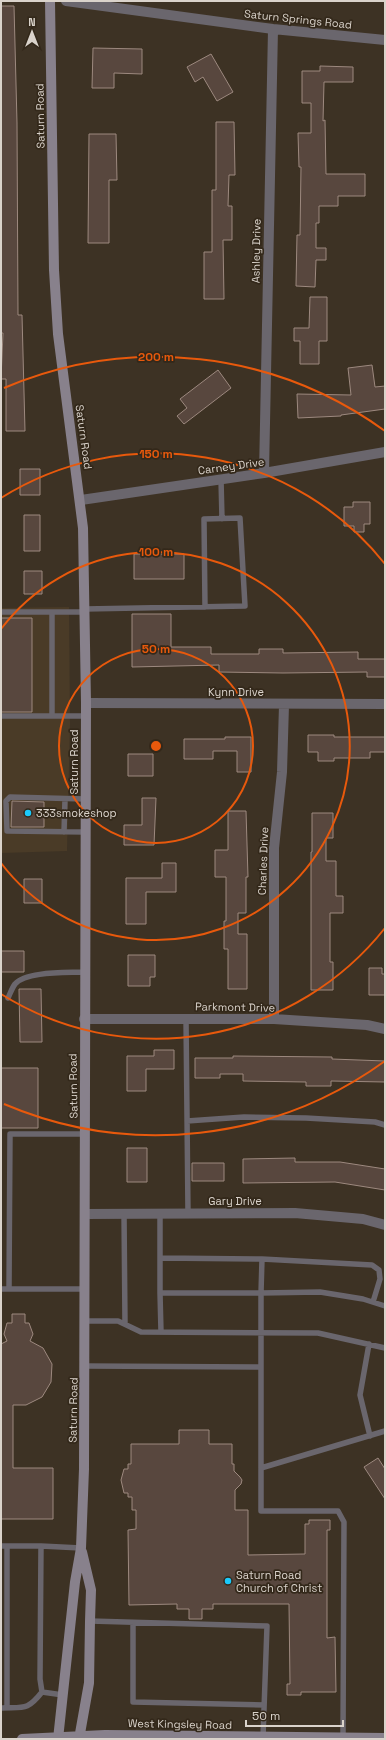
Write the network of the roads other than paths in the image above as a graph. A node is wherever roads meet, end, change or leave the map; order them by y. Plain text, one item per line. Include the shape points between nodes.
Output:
1 (50, 1) edge
2 (66, 1) edge
3 (273, 29) junction
4 (385, 40) edge
5 (385, 452) edge
6 (264, 473) junction
7 (221, 479) junction
8 (81, 500) junction
9 (222, 519) junction
10 (205, 607) junction
11 (84, 610) junction
12 (1, 612) edge
13 (52, 612) junction
14 (86, 703) junction
15 (385, 704) edge
16 (284, 705) junction
17 (1, 716) edge
18 (52, 716) junction
19 (86, 716) junction
20 (64, 799) junction
21 (85, 799) junction
22 (64, 832) junction
23 (85, 832) junction
24 (84, 972) junction
25 (8, 998) dead end
26 (84, 1019) junction
27 (186, 1019) junction
28 (274, 1019) junction
29 (385, 1029) edge
30 (187, 1121) junction
31 (385, 1125) edge
32 (85, 1134) junction
33 (160, 1213) junction
34 (188, 1213) junction
35 (85, 1214) junction
36 (124, 1214) junction
37 (385, 1225) edge
38 (160, 1258) junction
39 (262, 1259) junction
40 (85, 1288) junction
41 (1, 1289) edge
42 (9, 1289) junction
43 (160, 1293) junction
44 (261, 1294) junction
45 (373, 1302) junction
46 (385, 1306) edge
47 (85, 1321) junction
48 (125, 1324) junction
49 (161, 1332) junction
50 (261, 1332) junction
51 (369, 1344) junction
52 (385, 1348) edge
53 (85, 1366) junction
54 (261, 1367) junction
55 (385, 1431) edge
56 (370, 1436) junction
57 (261, 1468) junction
58 (4, 1546) edge
59 (41, 1546) junction
60 (81, 1548) junction
61 (90, 1622) junction
62 (133, 1623) junction
63 (42, 1692) junction
64 (63, 1695) junction
65 (264, 1705) junction
66 (4, 1708) edge
67 (59, 1738) edge
68 (79, 1738) edge
69 (263, 1738) edge
70 (344, 1738) junction
71 (385, 1738) edge
72 (22, 1739) edge

1 - 8 street, Saturn Road via 54,270 58,334
2 - 3 street, Saturn Springs Road
3 - 4 street, Saturn Springs Road
3 - 6 street, Ashley Drive
5 - 6 street, Carney Drive
6 - 7 street, Carney Drive
7 - 8 street, Carney Drive
7 - 9 lane
8 - 11 street, Saturn Road
9 - 10 lane via 204,519
9 - 10 lane via 240,518 245,606
10 - 11 lane
11 - 13 lane
11 - 14 street, Saturn Road
12 - 13 lane
13 - 18 lane
14 - 16 street, Kynn Drive
14 - 19 street, Saturn Road
15 - 16 street, Kynn Drive
16 - 28 street, Charles Drive via 282,772 274,848
17 - 18 lane
18 - 19 lane
19 - 21 street, Saturn Road
20 - 21 lane
20 - 22 lane
20 - 22 lane via 10,797 6,801 7,831
21 - 23 street, Saturn Road
22 - 23 lane
23 - 24 street, Saturn Road
24 - 25 lane via 39,974 26,978 15,984
24 - 26 street, Saturn Road
26 - 27 street, Parkmont Drive
26 - 32 street, Saturn Road
27 - 28 street, Parkmont Drive
27 - 30 lane
28 - 29 street, Parkmont Drive via 367,1025
30 - 31 lane via 306,1118 375,1122
30 - 34 lane
32 - 35 street, Saturn Road
32 - 42 lane via 10,1134
33 - 34 street, Gary Drive
33 - 36 street, Gary Drive
33 - 38 lane
34 - 37 street, Gary Drive via 295,1213 363,1219
35 - 36 street, Gary Drive
35 - 40 street, Saturn Road
36 - 48 lane
38 - 39 lane
38 - 43 lane
39 - 44 lane
39 - 45 lane via 372,1265 379,1270 380,1279
40 - 42 lane
40 - 47 street, Saturn Road
41 - 42 lane
43 - 44 lane
43 - 49 lane
44 - 45 lane via 320,1292
44 - 50 lane
45 - 46 lane
47 - 48 lane via 118,1321
47 - 53 street, Saturn Road
48 - 49 lane via 141,1332
49 - 50 lane
50 - 51 lane via 318,1332
50 - 54 lane
51 - 52 lane
51 - 56 lane via 360,1395
53 - 54 lane
53 - 60 street, Saturn Road
54 - 57 lane
55 - 56 lane
56 - 57 lane
57 - 70 lane via 260,1511 338,1511 344,1522
58 - 59 lane
58 - 66 lane
59 - 60 lane
59 - 63 lane
60 - 61 street, Saturn Road via 90,1590
60 - 64 street, Saturn Road via 74,1582
61 - 62 lane
61 - 68 street, Saturn Road via 89,1683
62 - 65 lane via 134,1702
62 - 65 lane via 267,1626
63 - 64 lane
63 - 66 lane via 29,1705
64 - 67 street, Saturn Road
65 - 69 lane
67 - 68 street, West Kingsley Road
67 - 72 street, West Kingsley Road
68 - 69 street, West Kingsley Road via 106,1735
69 - 70 street, West Kingsley Road
70 - 71 street, West Kingsley Road

